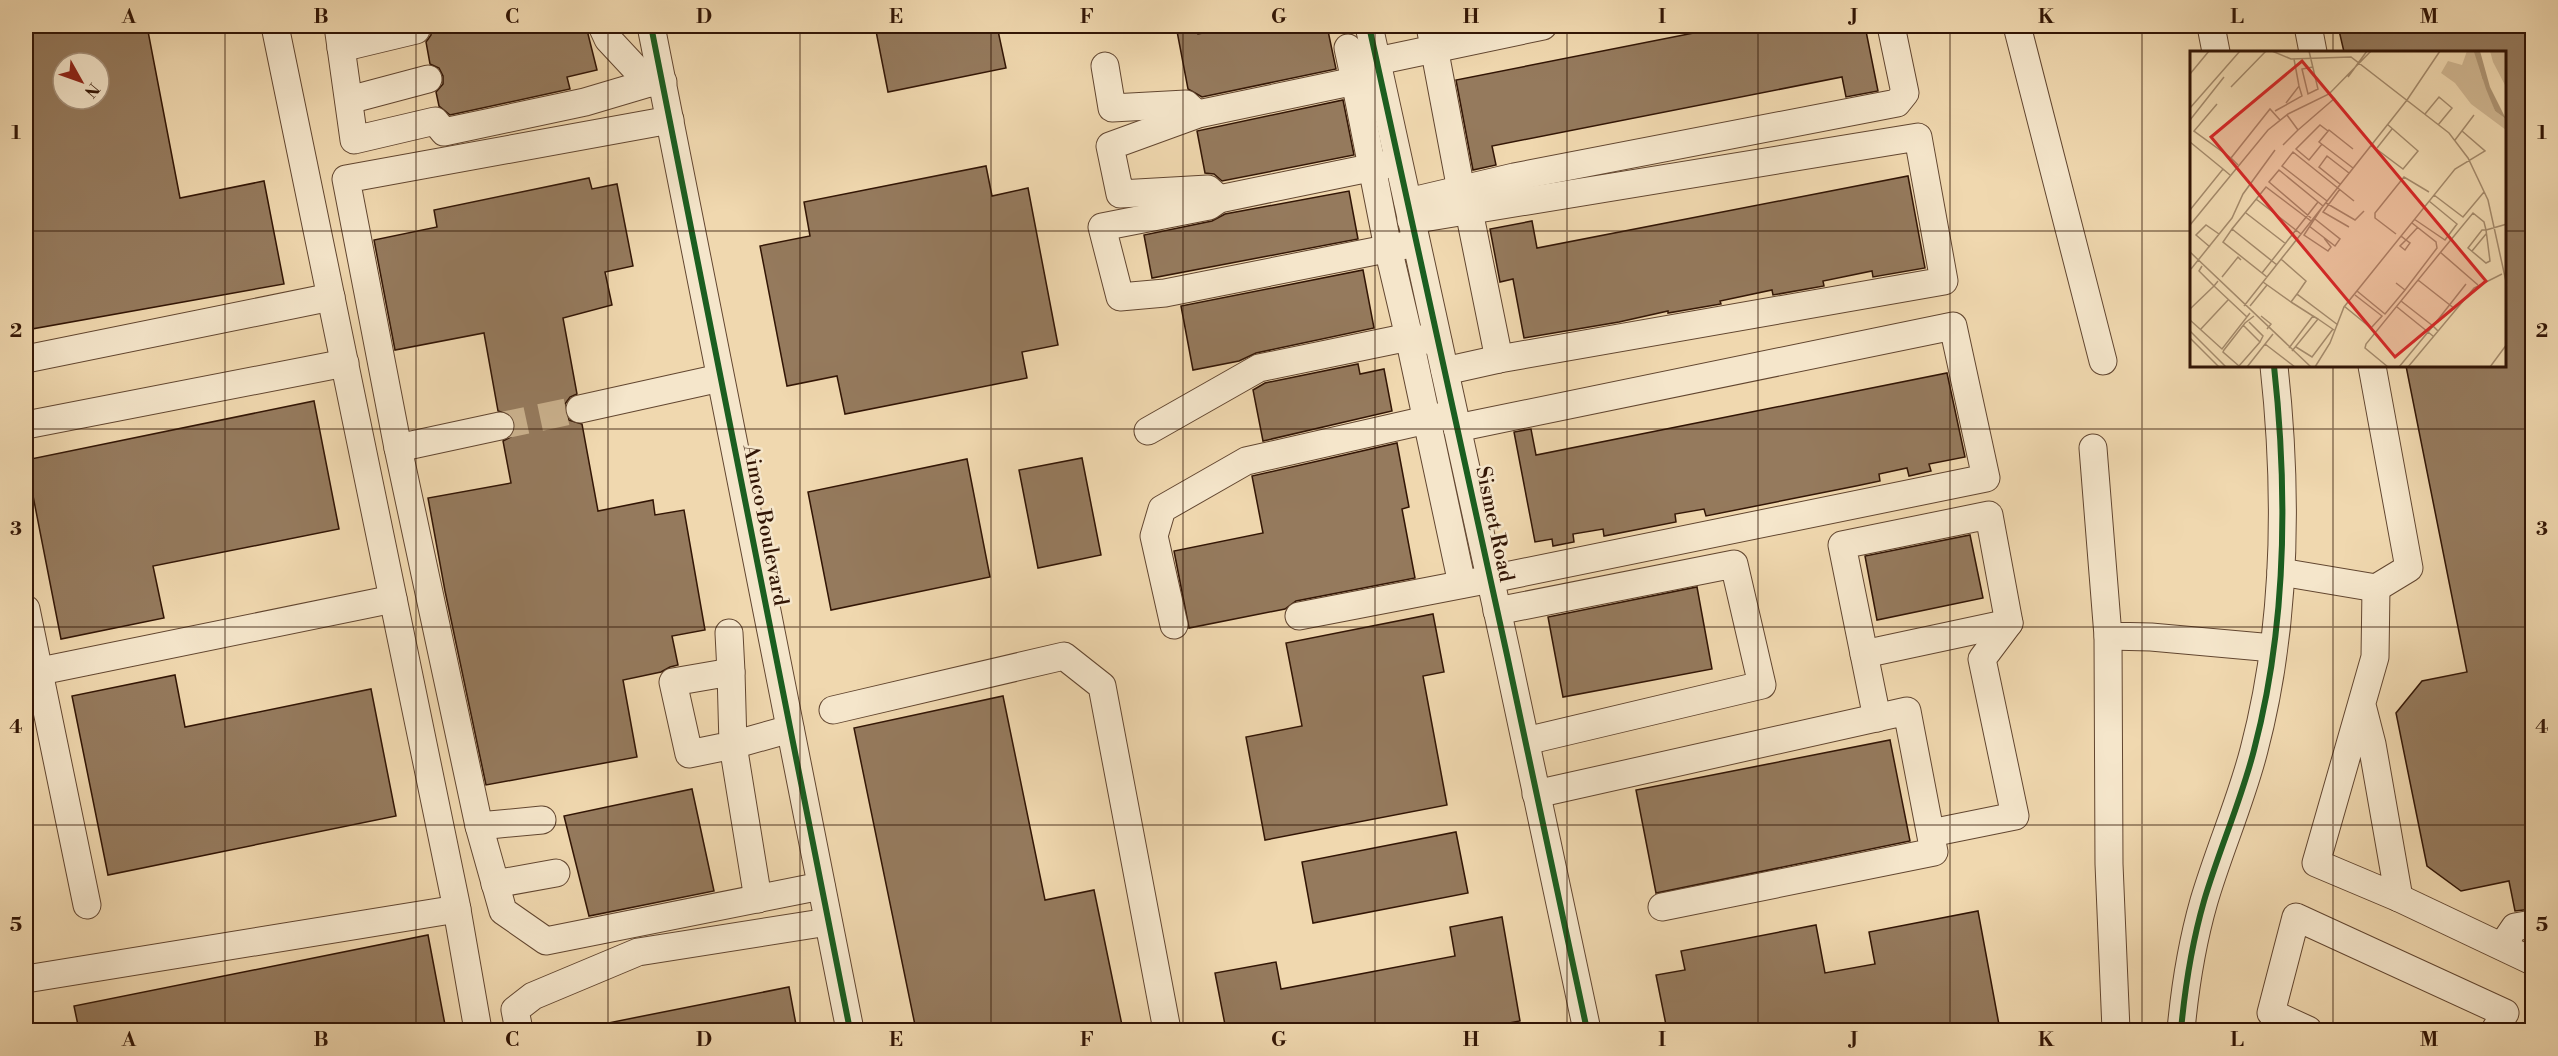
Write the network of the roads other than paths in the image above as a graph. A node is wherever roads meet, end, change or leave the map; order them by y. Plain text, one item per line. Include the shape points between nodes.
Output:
1 (275, 26) edge
2 (602, 26) edge
3 (651, 26) edge
4 (1369, 26) edge
5 (1543, 26) edge
6 (1891, 26) edge
7 (2017, 26) edge
8 (2211, 26) edge
9 (2307, 26) edge
10 (416, 30) dead end
11 (340, 37) edge
12 (1433, 37) edge
13 (1348, 48) dead end
14 (2216, 51) edge
15 (2313, 51) edge
16 (1105, 66) dead end
17 (1371, 73) junction
18 (428, 79) dead end
19 (656, 83) junction
20 (349, 100) junction
21 (1198, 114) junction
22 (670, 120) junction
23 (1386, 164) junction
24 (1219, 199) junction
25 (1465, 200) junction
26 (1412, 222) junction
27 (1388, 248) junction
28 (331, 297) junction
29 (1409, 337) junction
30 (1438, 342) junction
31 (26, 359) edge
32 (1499, 359) junction
33 (2103, 361) dead end
34 (345, 363) junction
35 (2274, 368) edge
36 (2372, 368) edge
37 (1445, 371) junction
38 (720, 378) junction
39 (580, 409) tunnel mouth
40 (1427, 420) junction
41 (1456, 421) junction
42 (26, 425) edge
43 (500, 426) tunnel mouth
44 (1148, 431) dead end
45 (398, 448) junction
46 (2093, 448) dead end
47 (1470, 489) junction
48 (1443, 496) junction
49 (2281, 572) junction
50 (1491, 579) junction
51 (1462, 584) junction
52 (2376, 588) junction
53 (393, 599) junction
54 (26, 609) edge
55 (1497, 611) junction
56 (1299, 616) dead end
57 (2009, 623) junction
58 (1174, 625) dead end
59 (729, 633) dead end
60 (2108, 636) junction
61 (2273, 648) junction
62 (1864, 654) junction
63 (731, 672) junction
64 (32, 673) edge
65 (2362, 705) junction
66 (833, 710) dead end
67 (1877, 718) junction
68 (790, 729) junction
69 (1526, 741) junction
70 (733, 745) junction
71 (1536, 794) junction
72 (542, 820) dead end
73 (479, 826) junction
74 (1930, 833) junction
75 (556, 873) dead end
76 (495, 884) junction
77 (821, 886) junction
78 (2399, 898) junction
79 (758, 899) junction
80 (87, 905) dead end
81 (1662, 907) dead end
82 (457, 909) junction
83 (828, 922) junction
84 (2532, 924) edge
85 (2502, 946) junction
86 (2532, 961) edge
87 (26, 979) edge
88 (478, 1030) edge
89 (519, 1030) edge
90 (850, 1030) edge
91 (1167, 1030) edge
92 (1587, 1030) edge
93 (2116, 1030) edge
94 (2181, 1030) edge
95 (2308, 1030) edge
96 (2495, 1030) edge

1 - 28 street
2 - 19 street via 608,39
3 - 19 street, Aimco Boulevard
4 - 17 street, Sismet Road
5 - 12 street
6 - 25 street via 1905,93 1897,103 1514,177
7 - 33 street
8 - 14 street
9 - 15 street
10 - 11 street
11 - 20 street
12 - 17 street
12 - 25 street
13 - 17 street
16 - 21 street via 1112,108 1186,104
17 - 21 street
17 - 23 street, Sismet Road
18 - 20 street
19 - 20 street via 444,132 435,121 354,140
19 - 22 street, Aimco Boulevard
21 - 24 street via 1110,146 1120,194 1208,189
22 - 38 street, Aimco Boulevard
22 - 45 street via 346,179
23 - 24 street
23 - 26 street, Sismet Road
23 - 27 street
24 - 27 street via 1209,206 1102,227 1120,297 1165,293
25 - 26 street
25 - 32 street
25 - 32 street via 1918,137 1944,281
26 - 27 street
26 - 30 street, Sismet Road
27 - 29 street
28 - 31 street
28 - 34 street
29 - 30 street
29 - 40 street
29 - 44 street via 1259,368
30 - 37 street, Sismet Road
32 - 37 street
34 - 42 street
34 - 53 street
35 - 49 street via 2281,435
36 - 52 street via 2409,568
37 - 41 street, Sismet Road
38 - 39 street
38 - 68 street, Aimco Boulevard
40 - 41 street
40 - 48 street
40 - 58 street via 1246,461 1162,509 1154,536
41 - 47 street, Sismet Road
41 - 50 street via 1953,326 1956,337 1986,478
43 - 45 street
45 - 73 street
46 - 60 street
47 - 48 street
47 - 50 street, Sismet Road
48 - 51 street
49 - 52 street
49 - 61 street
50 - 51 street
50 - 55 street, Sismet Road
51 - 56 street
52 - 65 street via 2375,657
53 - 64 street
53 - 82 street
54 - 64 street
55 - 69 street, Sismet Road
55 - 69 street via 1734,564 1762,685
57 - 62 street
57 - 62 street via 1989,515 1842,545
57 - 74 street via 1982,659 2015,816
59 - 63 street
60 - 61 street
60 - 93 street via 2109,864
61 - 94 street via 2254,750 2204,902 2186,978
62 - 67 street
63 - 70 street
63 - 70 street via 673,682 688,754
64 - 80 street
65 - 78 street
65 - 78 street via 2316,862
66 - 91 street via 1064,656 1102,686
67 - 71 street
67 - 74 street via 1907,711
68 - 70 street
68 - 77 street, Aimco Boulevard
69 - 71 street, Sismet Road
70 - 79 street
71 - 92 street, Sismet Road
72 - 73 street
73 - 76 street
74 - 81 street via 1934,852
75 - 76 street
76 - 79 street via 503,911 546,941
77 - 79 street
77 - 83 street, Aimco Boulevard
78 - 85 street
82 - 87 street
82 - 88 street
83 - 89 street via 638,952 533,996 516,1010
83 - 90 street, Aimco Boulevard
84 - 85 street via 2515,927
85 - 86 street
95 - 96 street via 2271,1013 2296,917 2505,1013

